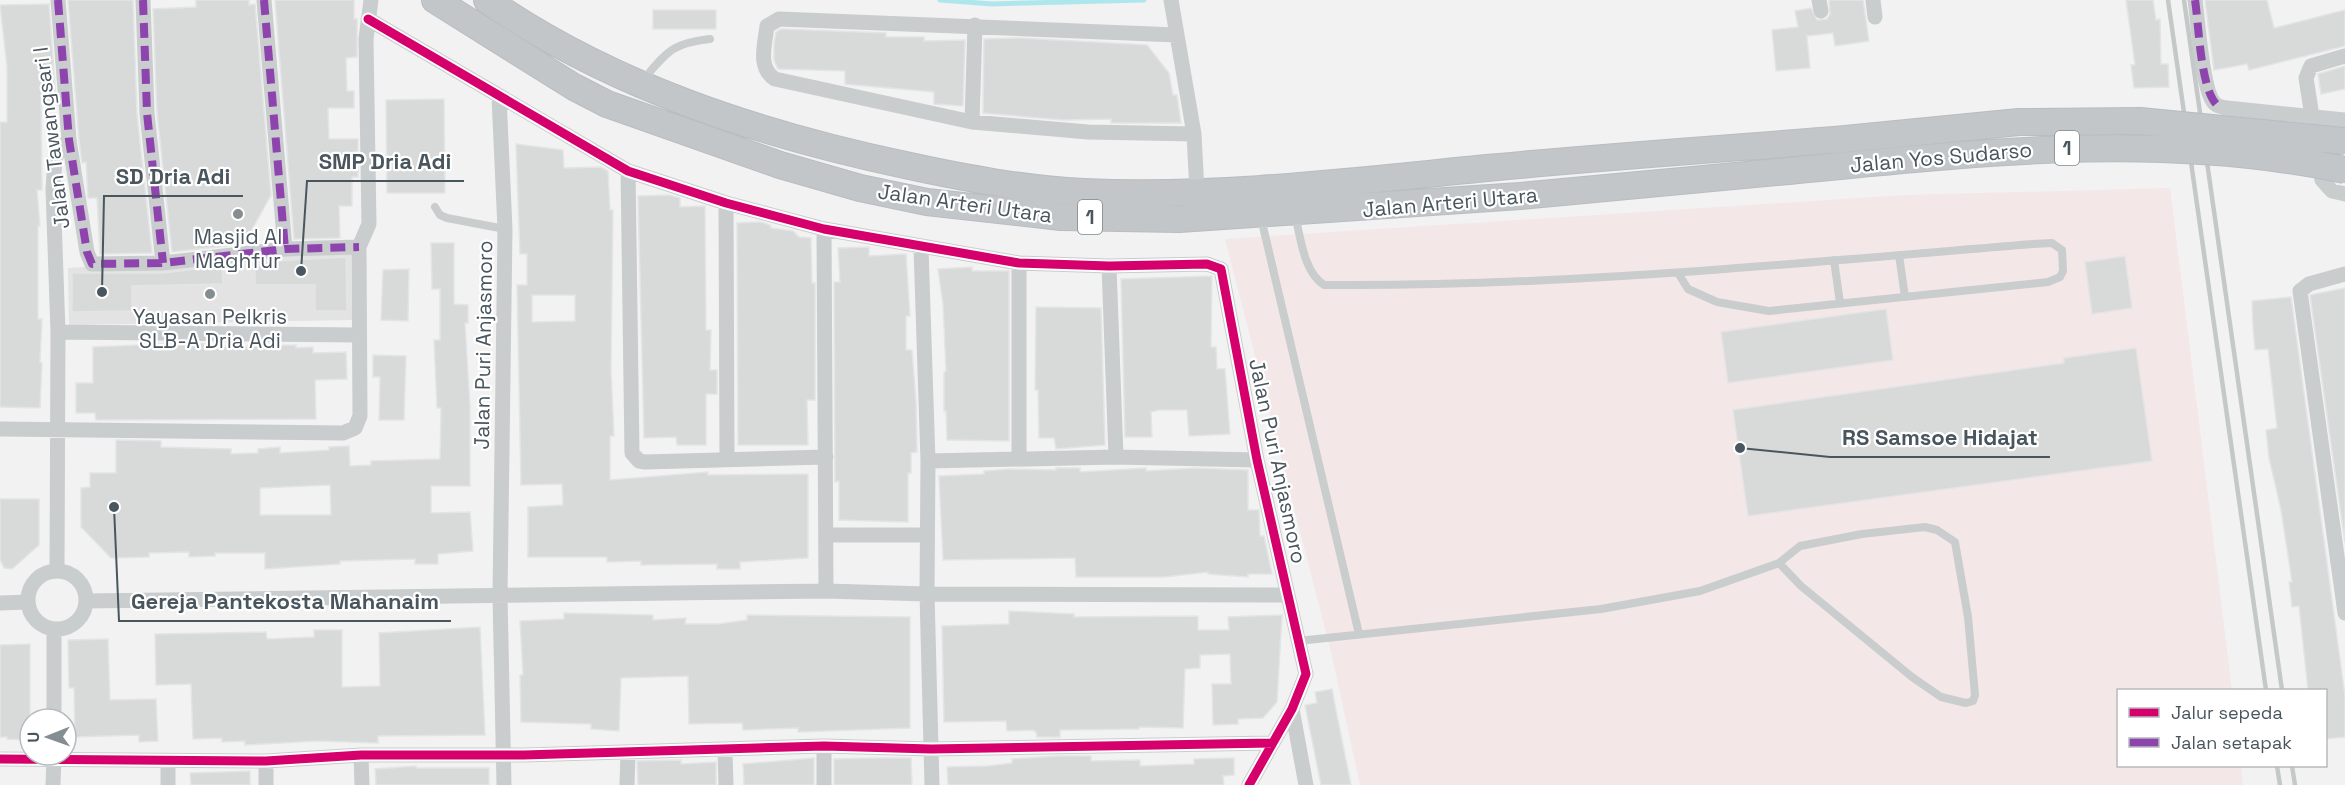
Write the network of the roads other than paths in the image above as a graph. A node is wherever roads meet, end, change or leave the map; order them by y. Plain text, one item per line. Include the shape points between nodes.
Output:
1 (58, 0) edge
2 (143, 0) edge
3 (264, 0) edge
4 (371, 0) edge
5 (435, 0) edge
6 (487, 0) edge
7 (1171, 0) edge
8 (1873, 0) edge
9 (2195, 0) edge
10 (1875, 17) dead end
11 (368, 19) junction
12 (975, 26) junction
13 (1176, 29) junction
14 (710, 39) dead end
15 (2345, 57) edge
16 (640, 84) junction
17 (499, 97) junction
18 (2313, 118) junction
19 (2345, 120) edge
20 (972, 122) junction
21 (1194, 134) junction
22 (69, 140) junction
23 (1834, 140) joint
24 (2345, 141) edge
25 (2345, 170) edge
26 (628, 171) junction
27 (1788, 171) joint
28 (1197, 192) junction
29 (2345, 194) edge
30 (726, 203) junction
31 (435, 207) dead end
32 (1294, 213) junction
33 (1260, 215) junction
34 (505, 228) junction
35 (824, 229) junction
36 (359, 247) junction
37 (921, 248) junction
38 (285, 249) junction
39 (1899, 255) junction
40 (1834, 260) junction
41 (163, 263) junction
42 (1019, 263) junction
43 (1109, 267) junction
44 (1678, 273) junction
45 (2345, 274) edge
46 (1905, 297) junction
47 (1840, 303) junction
48 (58, 332) junction
49 (359, 335) junction
50 (57, 428) junction
51 (0, 429) edge
52 (826, 457) junction
53 (1116, 457) junction
54 (1019, 458) junction
55 (727, 459) junction
56 (928, 460) junction
57 (1257, 460) junction
58 (826, 535) junction
59 (927, 535) junction
60 (1779, 563) junction
61 (57, 571) junction
62 (826, 591) junction
63 (927, 594) junction
64 (500, 595) junction
65 (1288, 595) junction
66 (86, 601) junction
67 (28, 602) junction
68 (0, 603) edge
69 (2345, 613) edge
70 (54, 629) junction
71 (1359, 634) junction
72 (1298, 641) junction
73 (54, 707) edge
74 (1292, 709) junction
75 (1272, 743) junction
76 (824, 746) junction
77 (932, 749) junction
78 (725, 751) junction
79 (628, 752) junction
80 (361, 755) junction
81 (503, 755) junction
82 (0, 759) edge
83 (18, 759) edge
84 (78, 759) edge
85 (168, 761) junction
86 (266, 761) junction
87 (54, 767) edge
88 (53, 785) edge
89 (168, 785) edge
90 (266, 785) edge
91 (362, 785) edge
92 (504, 785) edge
93 (627, 785) edge
94 (726, 785) edge
95 (825, 785) edge
96 (932, 785) edge
97 (1249, 785) edge
98 (1306, 785) edge

1 - 22 street, Jalan Tawangsari I
2 - 41 street via 147,113
3 - 38 street
4 - 11 street
5 - 33 highway, Jalan Arteri Utara / 1 via 607,104 770,162 860,188 927,202 1061,217 1179,219
6 - 16 highway, Jalan Arteri Utara / 1 via 555,45
7 - 13 street
8 - 10 street
9 - 18 street via 2208,87 2218,106
11 - 17 street
11 - 36 street via 369,224
12 - 13 street
12 - 20 street
12 - 20 street via 779,19 767,26 763,67 775,79
13 - 21 street
14 - 16 lane via 684,42 673,48
15 - 18 street via 2308,69
16 - 28 highway, Jalan Arteri Utara / 1 via 778,135 1009,186
17 - 26 street
17 - 34 street, Jalan Puri Anjasmoro
18 - 19 street
18 - 29 street via 2322,180 2332,191
20 - 21 street via 1088,132
21 - 28 street
22 - 41 street, Jalan Tawangsari I via 88,261 96,265
22 - 48 street via 55,159 53,189
23 - 24 highway, Jalan Yos Sudarso / 1, bridge via 2019,122 2140,121
23 - 28 highway, Jalan Arteri Utara / 1
25 - 27 highway, Jalan Yos Sudarso / 1, bridge via 2224,152 2107,146
26 - 30 street
26 - 55 street via 632,453 645,462
27 - 32 highway, Jalan Arteri Utara / 1
30 - 35 street
30 - 55 street
31 - 34 lane via 447,218
32 - 33 highway, Jalan Arteri Utara / 1
32 - 44 lane via 1309,268 1324,285
33 - 71 lane
34 - 64 street, Jalan Puri Anjasmoro
35 - 37 street
35 - 52 street
36 - 38 street
36 - 49 street
37 - 42 street
37 - 56 street
38 - 41 street
39 - 40 lane
39 - 46 lane
39 - 46 lane via 2052,243 2062,250 2060,277 2048,282
40 - 44 lane
40 - 47 lane
42 - 43 street
42 - 54 street
43 - 53 street
43 - 57 street, Jalan Puri Anjasmoro via 1207,264 1215,265 1223,274
44 - 47 lane via 1688,289 1717,302 1769,311
45 - 69 street via 2309,284 2300,291
46 - 47 lane
48 - 49 street
48 - 50 street
49 - 50 street via 360,416 351,432
50 - 51 street
50 - 61 street
52 - 55 street
52 - 58 street
53 - 54 street, Jalan Puri Anjasmoro
53 - 57 street, Jalan Puri Anjasmoro
54 - 56 street, Jalan Puri Anjasmoro
56 - 59 street
57 - 65 street, Jalan Puri Anjasmoro
58 - 59 street
58 - 62 street
59 - 63 street
60 - 60 lane via 1800,546 1862,534 1925,528 1949,536 1955,542 1968,617 1973,701 1941,697 1912,677 1801,586
60 - 71 lane via 1700,591 1612,607
61 - 66 street via 74,577
61 - 67 street via 33,584
62 - 63 street, Jalan Puri Anjasmoro
62 - 64 street, Jalan Puri Anjasmoro
63 - 65 street, Jalan Puri Anjasmoro
63 - 77 street
64 - 66 street, Jalan Puri Anjasmoro
64 - 81 street, Jalan Puri Anjasmoro
65 - 72 street, Jalan Puri Anjasmoro
66 - 70 street via 72,625
67 - 68 street
67 - 70 street via 39,623
70 - 73 street
71 - 72 lane
72 - 74 street, Jalan Puri Anjasmoro via 1306,674
74 - 75 street
74 - 98 street
75 - 77 street
75 - 97 street
76 - 77 street
76 - 78 street
76 - 95 street
77 - 96 street
78 - 79 street
78 - 94 street
79 - 81 street
79 - 93 street
80 - 81 street
80 - 86 street
80 - 91 street
81 - 92 street, Jalan Puri Anjasmoro
82 - 83 street
84 - 85 street
85 - 86 street
85 - 89 street
86 - 90 street
87 - 88 street

